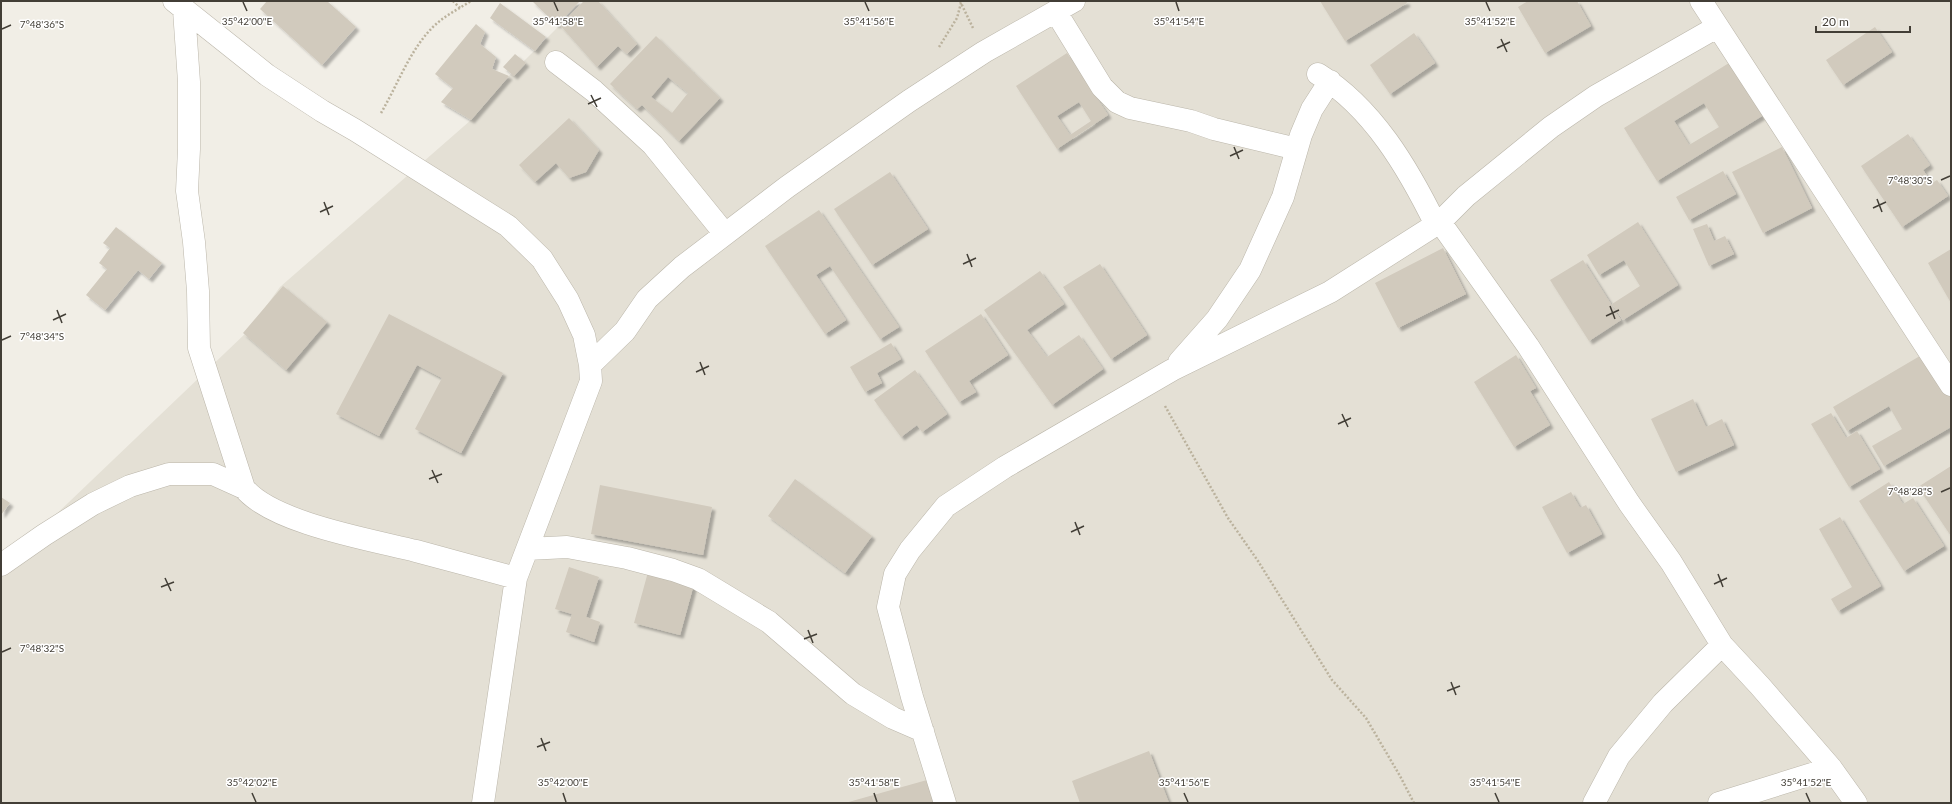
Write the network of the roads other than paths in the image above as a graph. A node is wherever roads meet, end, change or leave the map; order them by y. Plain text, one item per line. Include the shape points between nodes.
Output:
1 (1074, 1) edge
2 (1701, 1) edge
3 (179, 5) edge
4 (1056, 12) junction
5 (1717, 27) junction
6 (556, 62) dead end
7 (1297, 149) junction
8 (1438, 224) junction
9 (725, 234) junction
10 (590, 365) junction
11 (1172, 370) junction
12 (1951, 385) edge
13 (244, 488) junction
14 (527, 549) junction
15 (1, 565) edge
16 (516, 578) junction
17 (1722, 645) junction
18 (923, 731) junction
19 (1830, 768) junction
20 (483, 803) edge
21 (945, 803) edge
22 (1594, 803) edge
23 (1719, 803) edge
24 (1856, 803) edge

1 - 4 street
2 - 5 street
3 - 10 street via 267,75 322,112 508,226 542,259 568,300 584,335
3 - 13 street via 189,82 187,191 198,291 199,348
4 - 7 street via 1102,87 1117,102 1130,108
4 - 9 street via 984,52 909,101
5 - 8 street via 1596,96 1551,127 1466,196
5 - 12 street
6 - 9 street via 623,116 653,145
7 - 8 street via 1324,78 1353,100 1378,129
7 - 11 street via 1283,198 1250,270 1217,319
8 - 11 street via 1330,292
8 - 17 street via 1528,346 1629,503 1671,562
9 - 10 street via 647,298 625,331
10 - 14 street via 591,381
11 - 18 street via 1005,468 946,506 910,550 895,574 888,607
13 - 15 street via 213,474 169,474 130,486 93,504
13 - 16 street via 259,502 284,515 345,534
14 - 16 street
14 - 18 street via 575,549 628,558 698,579 769,622 853,694 893,718
16 - 20 street
17 - 19 street
17 - 22 street via 1663,703 1619,756
18 - 21 street
19 - 23 street
19 - 24 street

